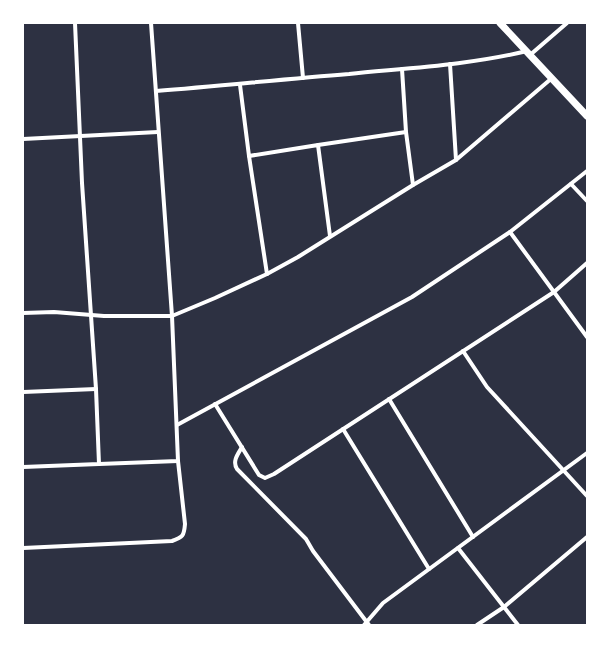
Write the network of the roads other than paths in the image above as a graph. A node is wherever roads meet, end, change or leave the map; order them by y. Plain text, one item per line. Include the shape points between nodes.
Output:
1 (75, 23) edge
2 (151, 23) edge
3 (298, 23) edge
4 (500, 23) edge
5 (567, 23) edge
6 (528, 53) junction
7 (450, 64) junction
8 (402, 69) junction
9 (303, 78) junction
10 (552, 78) junction
11 (240, 85) junction
12 (156, 91) junction
13 (587, 116) edge
14 (158, 132) junction
15 (406, 132) junction
16 (80, 136) junction
17 (23, 139) edge
18 (318, 145) junction
19 (249, 156) junction
20 (456, 160) junction
21 (587, 170) edge
22 (571, 184) junction
23 (413, 185) junction
24 (587, 202) edge
25 (510, 232) junction
26 (330, 236) junction
27 (587, 263) edge
28 (267, 274) junction
29 (554, 292) junction
30 (23, 313) edge
31 (91, 316) junction
32 (172, 316) junction
33 (587, 337) edge
34 (463, 351) junction
35 (96, 389) junction
36 (23, 392) edge
37 (389, 399) junction
38 (215, 404) junction
39 (177, 425) junction
40 (343, 429) junction
41 (242, 447) junction
42 (587, 453) edge
43 (178, 461) junction
44 (99, 464) junction
45 (23, 467) edge
46 (563, 471) junction
47 (587, 496) edge
48 (473, 537) junction
49 (587, 537) edge
50 (23, 548) edge
51 (458, 548) junction
52 (430, 569) junction
53 (504, 607) junction
54 (366, 624) edge
55 (477, 625) edge
56 (518, 625) edge

1 - 16 street
2 - 12 street
3 - 9 street
4 - 6 street
5 - 6 street
6 - 7 street
6 - 10 street
7 - 8 street
7 - 20 street
8 - 9 street
8 - 15 street
9 - 11 street
10 - 13 street
10 - 20 street
11 - 12 street
11 - 19 street
12 - 14 street
14 - 16 street
14 - 32 street
15 - 18 street
15 - 23 street
16 - 17 street
16 - 31 street
18 - 19 street
18 - 26 street
19 - 28 street
20 - 23 street
21 - 22 street
22 - 24 street
22 - 25 street
23 - 26 street
25 - 29 street
25 - 38 street via 412,297
26 - 28 street
27 - 29 street
28 - 32 street
29 - 33 street
29 - 34 street
30 - 31 street via 71,312
31 - 32 street
31 - 35 street
32 - 39 street
34 - 37 street
34 - 46 street via 487,387
35 - 36 street
35 - 44 street
37 - 40 street
37 - 48 street
38 - 39 street
38 - 41 street
39 - 43 street
40 - 41 street via 265,478 259,475
40 - 52 street
41 - 54 street via 234,464 306,539
42 - 46 street
43 - 44 street
43 - 50 street via 184,524 184,533 181,537 172,541
44 - 45 street
46 - 47 street
46 - 48 street
48 - 51 street
49 - 53 street
51 - 52 street
51 - 53 street
52 - 54 street via 383,603
53 - 55 street
53 - 56 street

